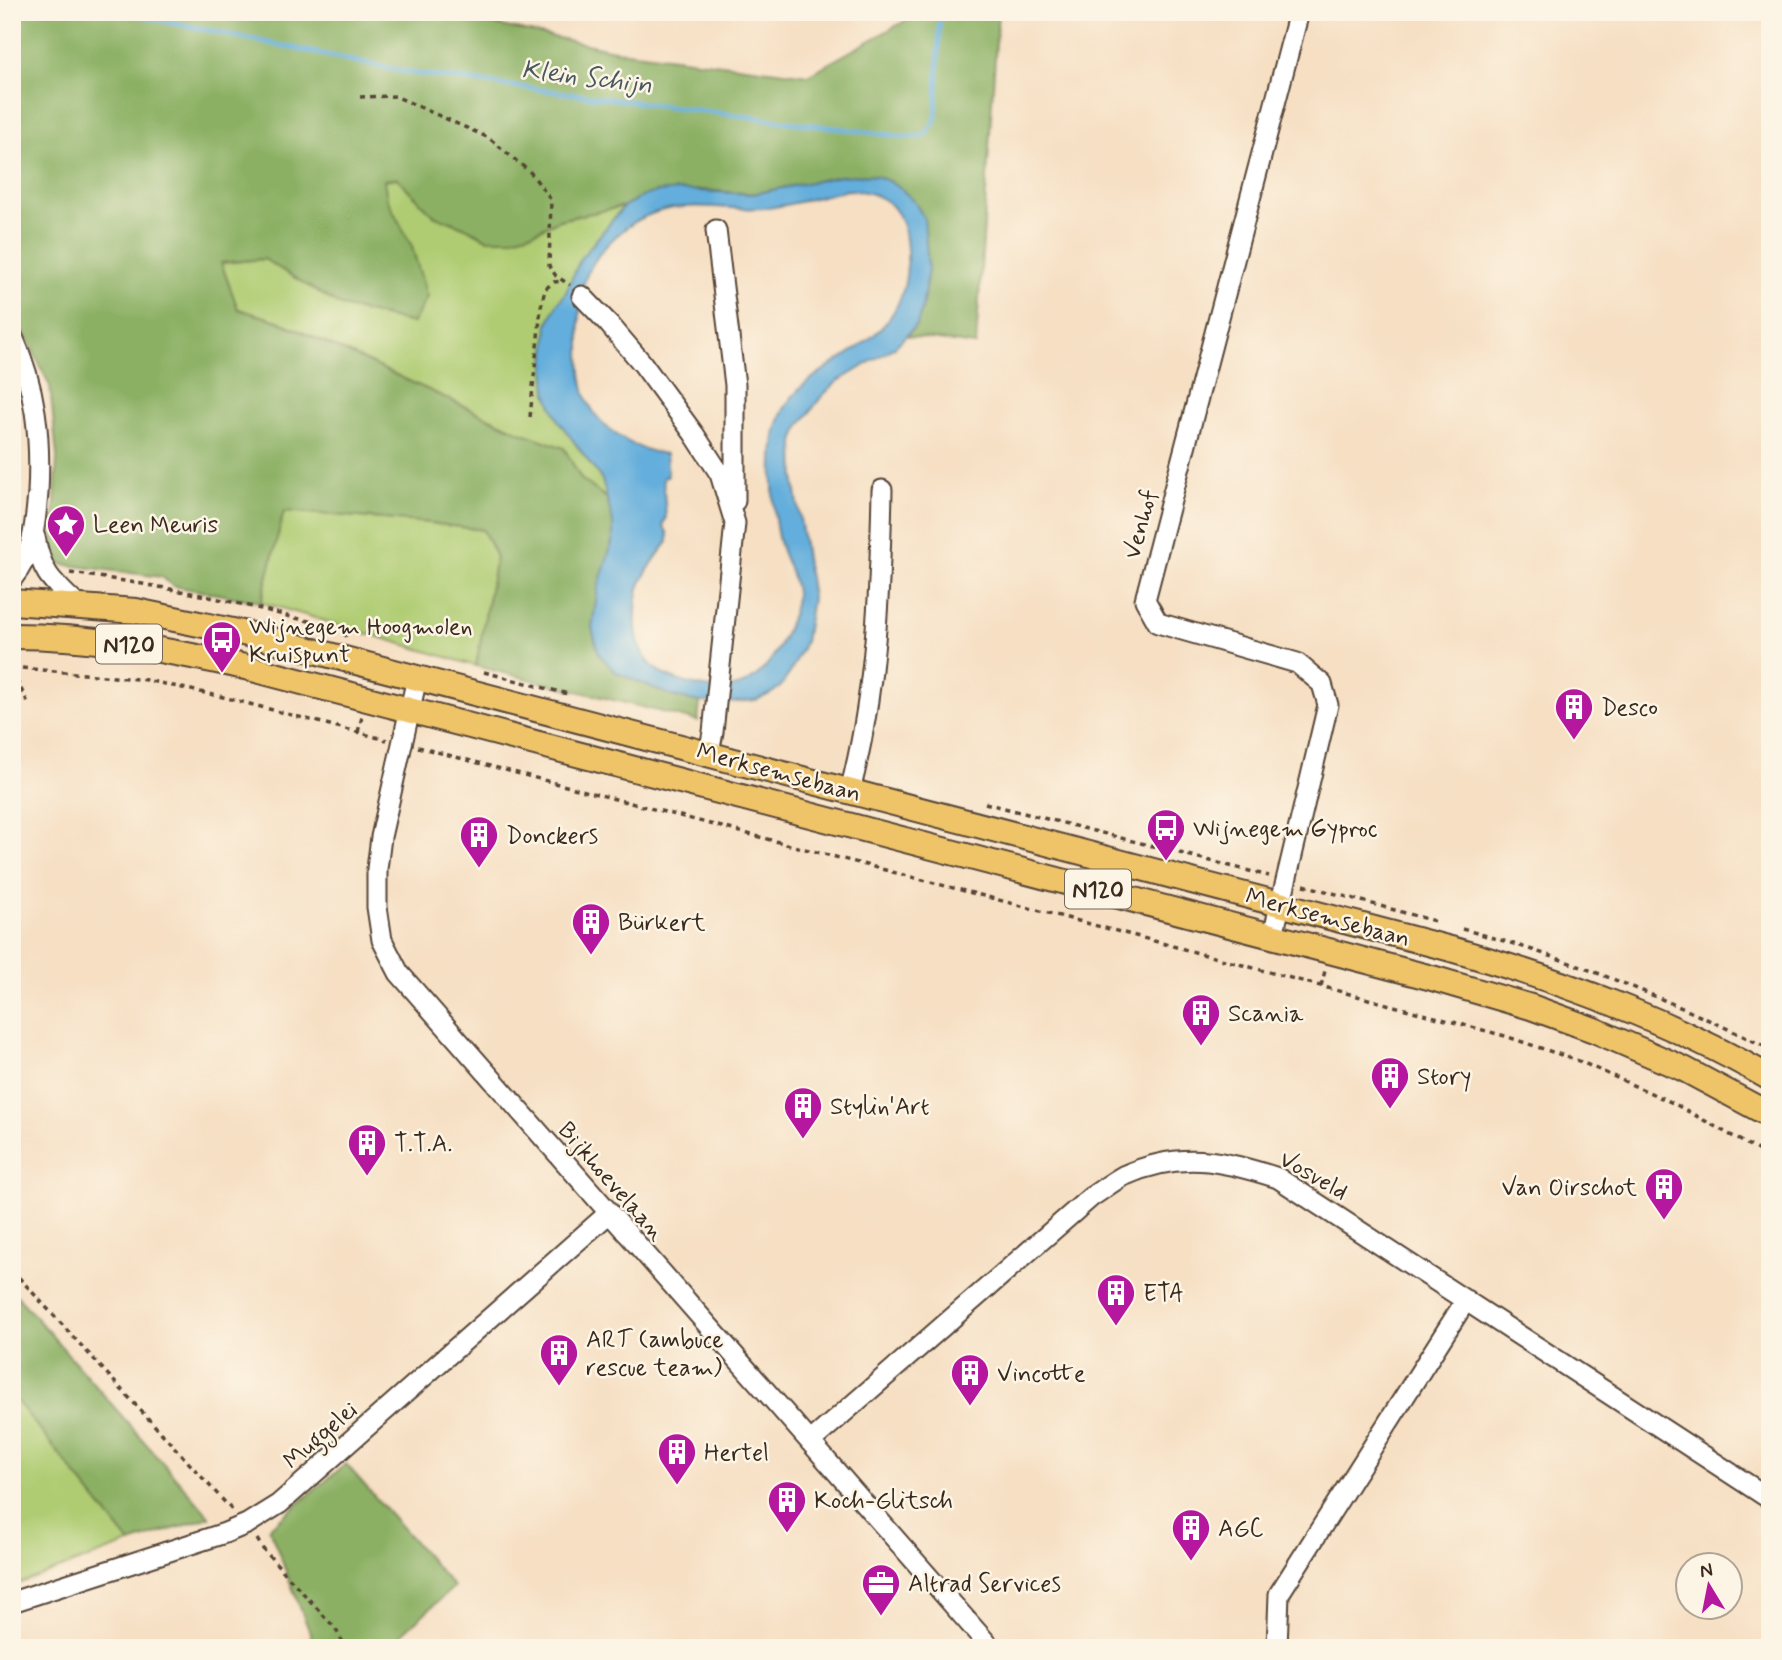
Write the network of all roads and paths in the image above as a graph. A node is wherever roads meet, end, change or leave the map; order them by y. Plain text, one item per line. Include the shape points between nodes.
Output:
1 (1298, 12) edge
2 (359, 96) dead end
3 (716, 230) dead end
4 (582, 296) dead end
5 (12, 335) edge
6 (530, 417) dead end
7 (882, 489) dead end
8 (735, 523) junction
9 (35, 535) junction
10 (60, 572) dead end
11 (12, 579) edge
12 (12, 602) edge
13 (77, 605) junction
14 (12, 636) edge
15 (359, 640) dead end
16 (12, 669) edge
17 (480, 671) dead end
18 (417, 678) junction
19 (580, 697) dead end
20 (29, 705) dead end
21 (409, 710) junction
22 (362, 719) dead end
23 (358, 732) junction
24 (402, 744) junction
25 (448, 745) dead end
26 (446, 753) junction
27 (709, 753) junction
28 (850, 790) junction
29 (1281, 904) junction
30 (1273, 935) junction
31 (1540, 975) junction
32 (1531, 1007) junction
33 (1770, 1077) edge
34 (1770, 1115) edge
35 (1770, 1157) edge
36 (608, 1214) junction
37 (12, 1270) edge
38 (1466, 1300) junction
39 (810, 1442) junction
40 (1770, 1499) edge
41 (246, 1524) junction
42 (12, 1602) edge
43 (346, 1648) edge
44 (991, 1648) edge
45 (1278, 1648) edge

1 - 29 street, Venhof via 1145,600 1158,623 1297,663 1322,684 1328,705
2 - 6 path via 395,96 489,138 531,173 551,200 549,266 565,281 545,289
3 - 8 street via 735,385
4 - 8 street via 642,363 694,434 720,474
5 - 9 street via 24,361 39,432
7 - 28 street via 873,665
8 - 27 street
9 - 11 street via 29,555
9 - 13 street via 45,572
10 - 15 path via 158,584 329,627
12 - 13 main road, Merksemsebaan / N120
13 - 18 main road, Merksemsebaan / N120 via 207,624
14 - 21 main road, Merksemsebaan / N120 via 85,638 166,650
16 - 20 path
16 - 23 path via 146,680
17 - 19 path
18 - 21 street, Bijkhoevelaan
18 - 27 main road, Merksemsebaan / N120
21 - 24 street, Bijkhoevelaan
21 - 30 main road, Merksemsebaan / N120
22 - 23 path
23 - 24 path
24 - 26 path
24 - 36 street, Bijkhoevelaan via 377,869 382,940 399,973
25 - 26 path
26 - 35 path via 1505,1036 1579,1061 1673,1102
27 - 28 main road, Merksemsebaan / N120
28 - 29 main road, Merksemsebaan / N120
29 - 30 street, Venhof
29 - 31 main road, Merksemsebaan / N120
30 - 32 main road, Merksemsebaan / N120
31 - 32 street
31 - 33 main road, Merksemsebaan / N120 via 1644,1014
32 - 34 main road, Merksemsebaan / N120 via 1684,1069
36 - 39 street, Bijkhoevelaan
36 - 41 street, Muggelei via 279,1504
37 - 41 path
38 - 39 street, Vosveld via 1278,1178 1228,1163 1167,1162 1124,1176 1091,1197
38 - 40 street, Vosveld
38 - 45 street via 1279,1594
39 - 44 street, Bijkhoevelaan
41 - 42 street, Muggelei
41 - 43 path via 335,1628

